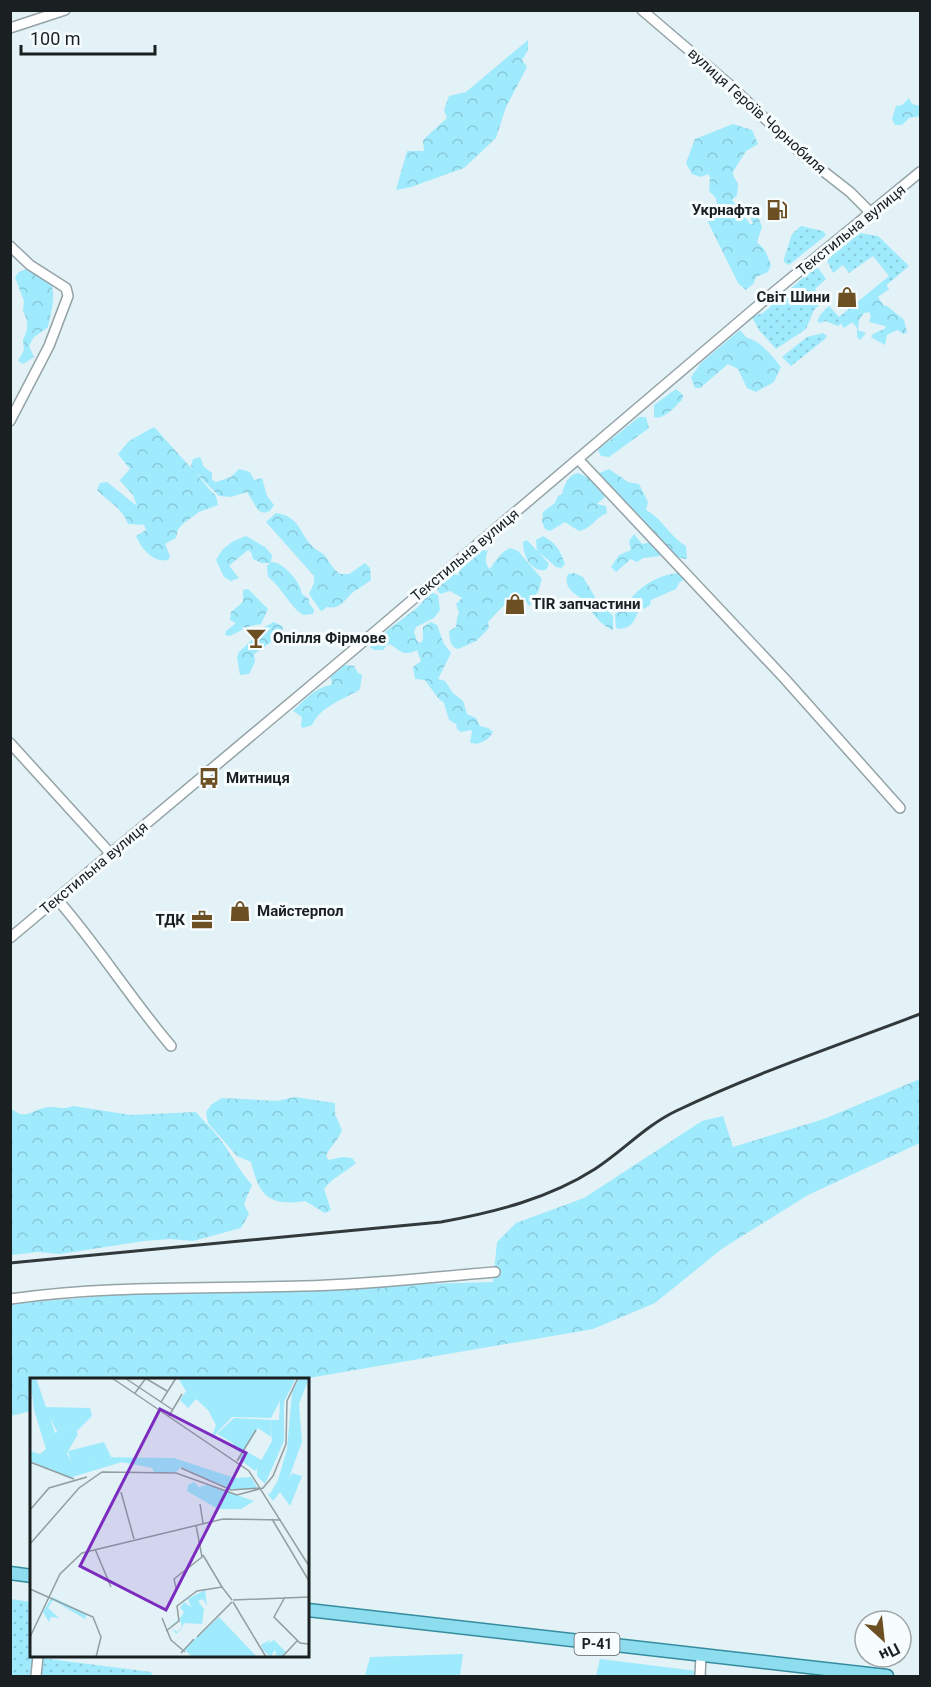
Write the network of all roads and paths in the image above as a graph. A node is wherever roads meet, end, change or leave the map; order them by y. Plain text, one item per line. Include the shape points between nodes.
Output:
1 (65, 10) edge
2 (642, 10) edge
3 (10, 28) edge
4 (921, 172) edge
5 (871, 213) junction
6 (10, 246) edge
7 (10, 421) edge
8 (578, 459) junction
9 (10, 743) edge
10 (900, 808) dead end
11 (111, 854) junction
12 (57, 899) junction
13 (10, 938) edge
14 (171, 1046) dead end
15 (495, 1272) dead end
16 (10, 1299) edge
17 (10, 1573) edge
18 (30, 1576) edge
19 (309, 1610) edge
20 (700, 1656) junction
21 (38, 1657) edge
22 (820, 1673) edge
23 (36, 1677) edge
24 (700, 1677) edge
25 (887, 1677) edge

1 - 3 street
2 - 5 street, вулиця Героїв Чорнобиля
4 - 5 street, Текстильна вулиця
5 - 8 street, Текстильна вулиця
6 - 7 street via 30,265 66,288 68,296 49,345
8 - 10 street
8 - 11 street, Текстильна вулиця
9 - 11 street
11 - 12 street, Текстильна вулиця
12 - 13 street, Текстильна вулиця
12 - 14 street
15 - 16 street via 306,1286 112,1290
17 - 18 main road
19 - 20 main road, Р-41
20 - 22 main road, Р-41
20 - 24 street
21 - 23 street
22 - 25 main road, Р-41

